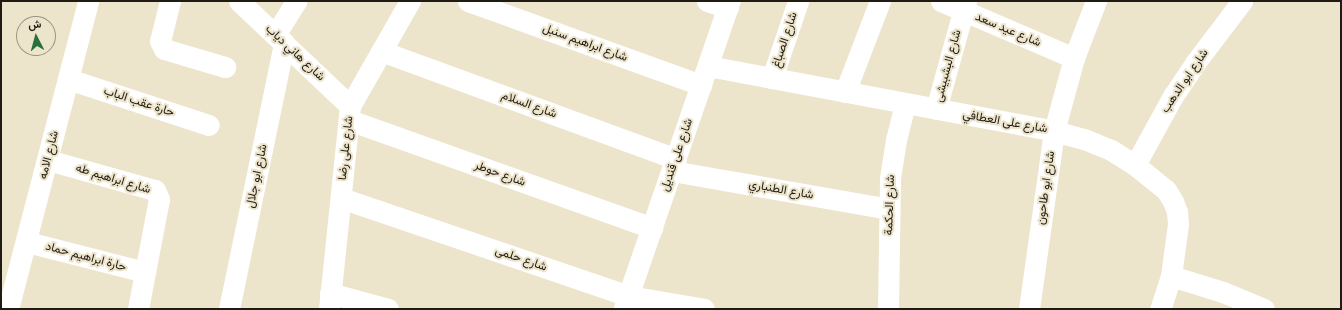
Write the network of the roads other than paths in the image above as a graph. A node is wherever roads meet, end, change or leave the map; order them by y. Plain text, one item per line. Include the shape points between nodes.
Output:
1 (88, 1) edge
2 (170, 1) edge
3 (239, 1) edge
4 (296, 1) edge
5 (410, 1) edge
6 (468, 1) edge
7 (707, 1) edge
8 (798, 1) edge
9 (880, 1) edge
10 (941, 1) edge
11 (1096, 1) edge
12 (1242, 1) edge
13 (729, 4) edge
14 (965, 6) edge
15 (280, 39) junction
16 (381, 51) junction
17 (1074, 58) junction
18 (225, 67) dead end
19 (704, 76) junction
20 (772, 78) junction
21 (68, 79) junction
22 (845, 92) junction
23 (905, 103) junction
24 (936, 109) junction
25 (350, 113) junction
26 (209, 125) dead end
27 (1054, 131) junction
28 (48, 160) junction
29 (674, 165) junction
30 (1135, 165) junction
31 (341, 198) junction
32 (889, 209) junction
33 (652, 228) junction
34 (27, 242) junction
35 (145, 272) junction
36 (1171, 276) junction
37 (329, 301) edge
38 (626, 302) edge
39 (8, 309) edge
40 (138, 309) edge
41 (229, 309) edge
42 (388, 309) edge
43 (704, 309) edge
44 (888, 309) edge
45 (1029, 309) edge
46 (1160, 309) edge
47 (1264, 309) edge

1 - 21 street, شارع الامه
2 - 18 street via 160,41 164,49
3 - 15 street, شارع هاني دياب
4 - 15 street
5 - 16 street, شارع على رضا
6 - 19 street, شارع ابراهيم سنبل
7 - 13 street
8 - 20 street, شارع الصباغ
9 - 22 street
10 - 14 street, شارع عيد سعد
11 - 17 street, شارع ابو طاحون
12 - 30 street, شارع ابو الدهب via 1177,90
13 - 19 street, شارع على قنديل
14 - 17 street, شارع عيد سعد
14 - 24 street, شارع البشبيشى
15 - 25 street, شارع هاني دياب
15 - 41 street, شارع ابو جلال
16 - 25 street, شارع على رضا
16 - 29 street, شارع السلام
17 - 27 street, شارع ابو طاحون
19 - 20 street, شارع على العطافي
19 - 29 street, شارع على قنديل
20 - 22 street, شارع على العطافي
21 - 26 street, حارة عقب الباب
21 - 28 street, شارع الامه
22 - 23 street, شارع على العطافي
23 - 24 street, شارع على العطافي
23 - 32 street, شارع الحكمة via 890,178
24 - 27 street, شارع على العطافي
25 - 31 street, شارع على رضا
25 - 33 street, شارع حوطر
27 - 30 street, شارع على العطافي via 1111,150
27 - 45 street, شارع ابو طاحون
28 - 34 street, شارع الامه
28 - 35 street, شارع ابراهيم طه via 155,190 159,199
29 - 32 street, شارع الطنباري
29 - 33 street, شارع على قنديل
30 - 36 street, شارع على العطافي via 1166,190 1178,212
31 - 37 street, شارع على رضا
31 - 38 street, شارع حلمى
32 - 44 street, شارع الحكمة
33 - 38 street, شارع على قنديل
34 - 35 street, حارة ابراهيم حماد
34 - 39 street, شارع الامه
35 - 40 street, شارع ابراهيم طه
36 - 46 street, شارع على العطافي
36 - 47 street via 1223,292
37 - 42 street
38 - 43 street, شارع حلمى

